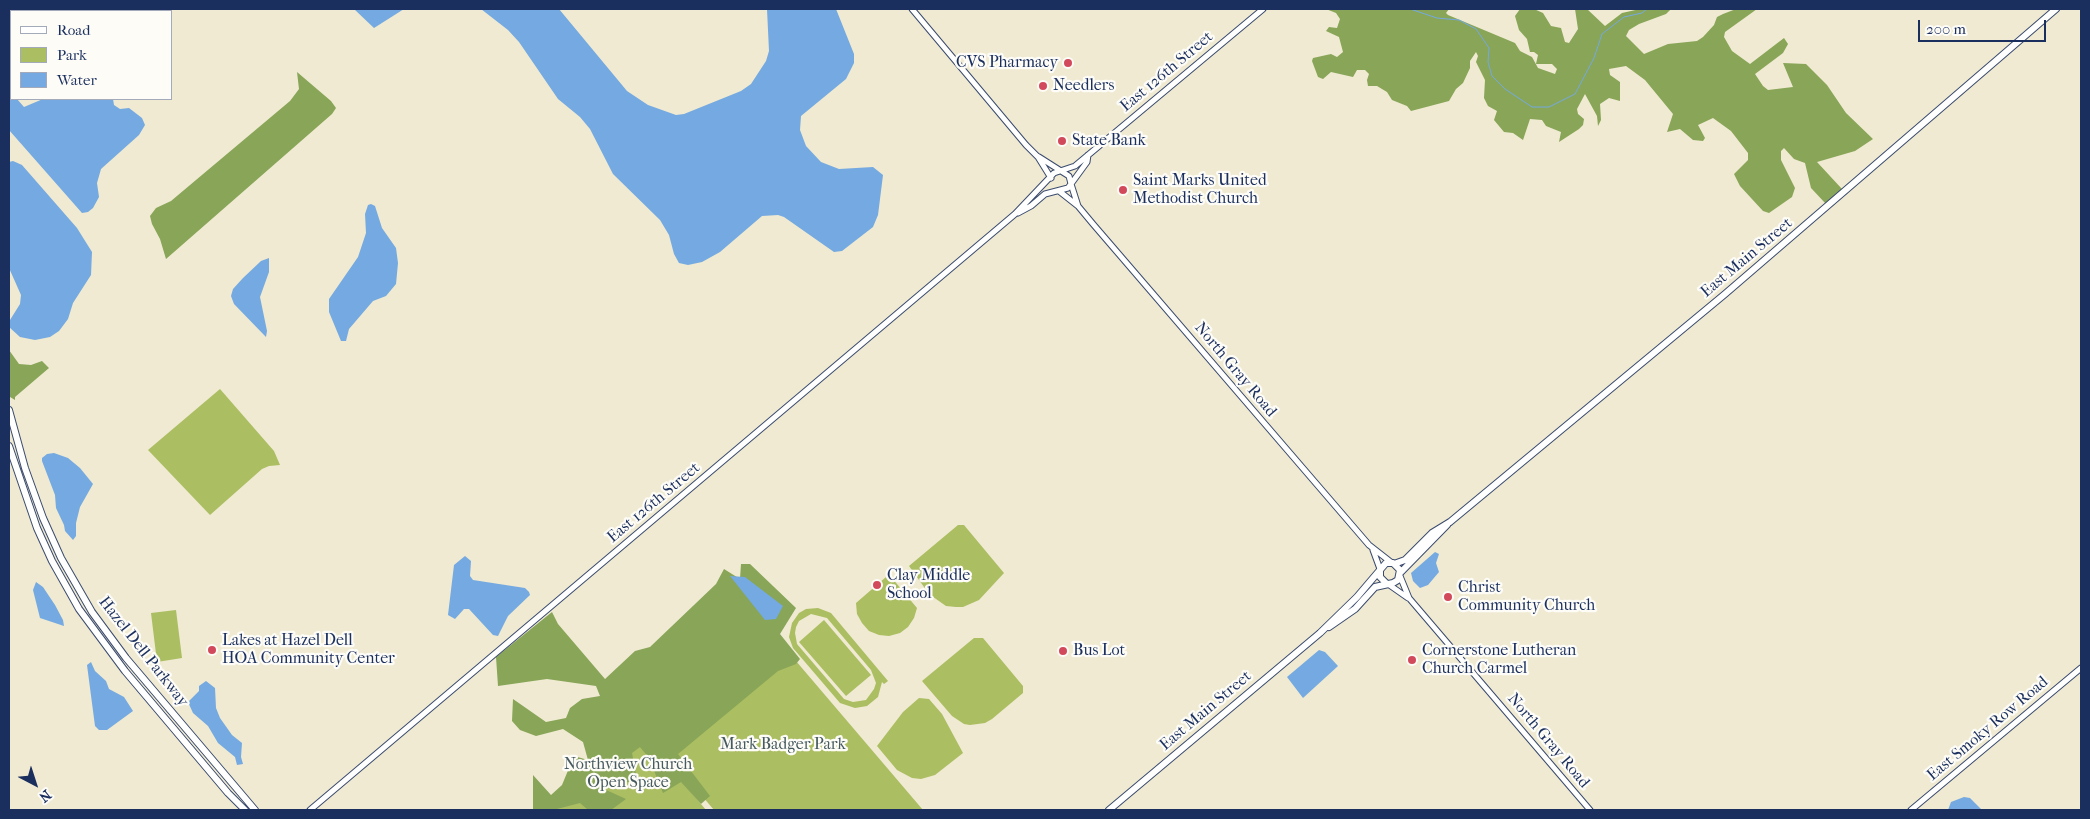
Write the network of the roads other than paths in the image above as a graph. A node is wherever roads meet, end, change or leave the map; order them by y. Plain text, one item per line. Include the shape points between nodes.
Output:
1 (912, 9) edge
2 (1262, 9) edge
3 (2056, 9) edge
4 (1088, 155) junction
5 (1038, 157) junction
6 (1061, 171) junction
7 (1051, 178) junction
8 (1071, 184) junction
9 (1058, 191) junction
10 (1078, 206) junction
11 (1015, 214) junction
12 (9, 410) edge
13 (9, 446) edge
14 (1450, 522) junction
15 (1373, 550) junction
16 (1394, 563) junction
17 (1380, 569) junction
18 (1400, 574) junction
19 (1388, 584) junction
20 (1409, 598) junction
21 (1320, 633) junction
22 (2081, 668) edge
23 (246, 810) edge
24 (255, 810) edge
25 (310, 810) edge
26 (1109, 810) edge
27 (1590, 810) edge
28 (1911, 810) edge

1 - 5 street
2 - 4 street, East 126th Street
3 - 14 main road, East Main Street via 1762,263
4 - 6 street, East 126th Street via 1073,168
4 - 8 street, East 126th Street
5 - 6 street
5 - 7 street
6 - 7 street
6 - 8 street via 1069,176
7 - 9 street via 1052,186
7 - 11 street, East 126th Street
8 - 9 street via 1066,190
8 - 10 street, North Gray Road
9 - 10 street, North Gray Road
9 - 11 street, East 126th Street via 1045,194 1028,209
10 - 15 street, North Gray Road
11 - 25 street, East 126th Street
12 - 24 main road, Hazel Dell Parkway via 43,518 61,558 92,612 126,658
13 - 23 main road, Hazel Dell Parkway via 37,528 79,608 120,665
14 - 16 main road, East Main Street via 1427,537 1405,560
14 - 18 main road, East Main Street
15 - 16 street, North Gray Road
15 - 17 street, North Gray Road
16 - 17 main road
16 - 18 main road
17 - 19 main road via 1381,580
17 - 21 main road, East Main Street via 1358,597
18 - 19 main road via 1396,582
18 - 20 street, North Gray Road
19 - 20 street, North Gray Road
19 - 21 main road, East Main Street via 1375,587 1351,612
20 - 27 street, North Gray Road
21 - 26 main road, East Main Street
22 - 28 street, East Smoky Row Road

